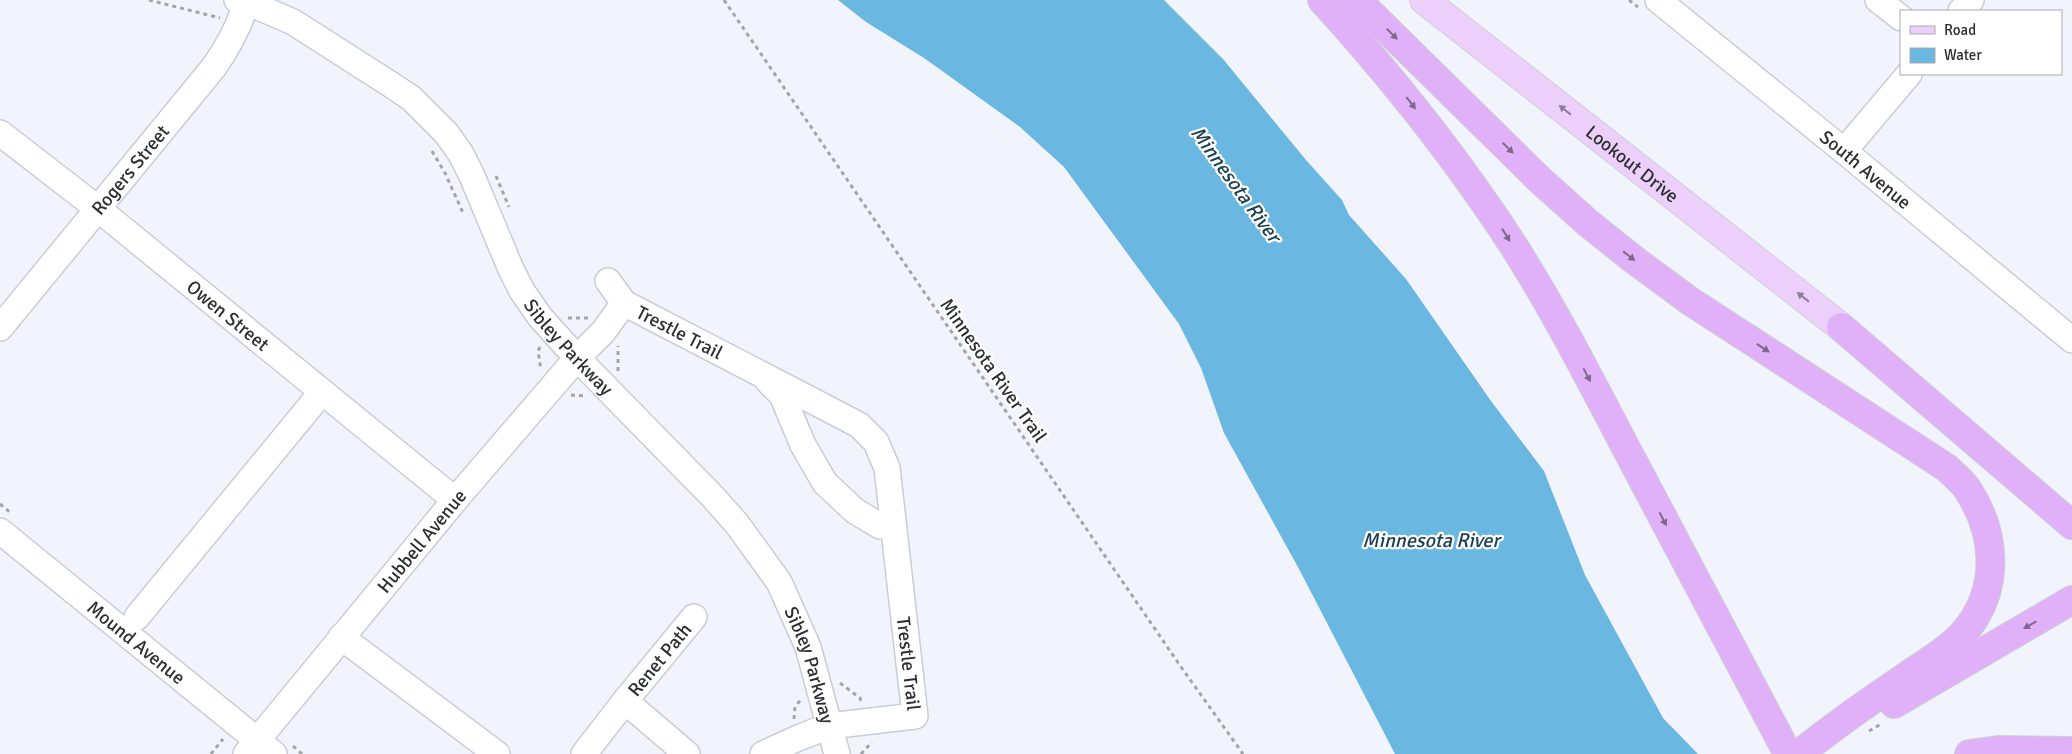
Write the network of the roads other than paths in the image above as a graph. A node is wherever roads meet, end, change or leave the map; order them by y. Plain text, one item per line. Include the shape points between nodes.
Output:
1 (1322, 0) edge
2 (1357, 0) edge
3 (1424, 0) edge
4 (1658, 0) edge
5 (1878, 0) edge
6 (1971, 0) edge
7 (242, 1) edge
8 (1963, 10) edge
9 (1900, 17) edge
10 (1908, 75) edge
11 (0, 133) edge
12 (1844, 151) junction
13 (97, 208) junction
14 (608, 281) dead end
15 (624, 303) junction
16 (1841, 327) junction
17 (0, 328) edge
18 (2072, 340) edge
19 (578, 358) junction
20 (762, 376) junction
21 (322, 392) junction
22 (455, 500) junction
23 (2072, 511) edge
24 (2072, 525) edge
25 (893, 526) junction
26 (0, 531) edge
27 (2072, 600) edge
28 (137, 617) dead end
29 (694, 617) dead end
30 (342, 637) junction
31 (625, 701) junction
32 (829, 726) junction
33 (1837, 731) junction
34 (259, 749) edge
35 (2072, 752) edge
36 (497, 754) edge
37 (584, 754) edge
38 (687, 754) edge
39 (763, 754) edge
40 (838, 754) edge
41 (1788, 754) edge
42 (1799, 754) edge
43 (1969, 754) edge

1 -> 41 highway via 1400,89 1446,149 1491,211 1531,275
2 -> 33 highway via 1588,223 1690,301 1940,463 1967,488 1984,517 1991,550 1989,580 1982,605 1967,629 1950,646
16 -> 3 main road, Lookout Drive
4 - 12 street, South Avenue
5 - 9 street
6 - 8 street
7 - 13 street, Rogers Street via 239,26 228,48
7 - 19 street, Sibley Parkway via 293,22 411,98 430,116 461,154 522,291 540,317
10 - 12 street
11 - 13 street, Owen Street
12 - 18 street, South Avenue
13 - 17 street, Rogers Street
13 - 21 street, Owen Street
14 - 15 street
15 - 19 street, Hubbell Avenue
15 - 20 street, Trestle Trail
16 - 23 highway
16 - 24 highway
19 - 22 street, Hubbell Avenue
19 - 32 street, Sibley Parkway via 713,497 779,582 808,647
20 - 25 street, Trestle Trail via 782,395 825,484 855,511 880,526
20 - 25 street, Trestle Trail via 859,425 876,442 888,468
21 - 22 street, Owen Street
21 - 28 street
22 - 30 street, Hubbell Avenue
25 - 32 street, Trestle Trail via 915,716
26 - 34 street, Mound Avenue
27 -> 33 highway
29 - 31 street, Renet Path
30 - 34 street, Hubbell Avenue
30 - 36 street
31 - 37 street, Renet Path
31 - 38 street, Renet Path
32 - 39 street
32 - 40 street, Sibley Parkway
33 - 42 highway
35 - 43 highway via 1998,750

